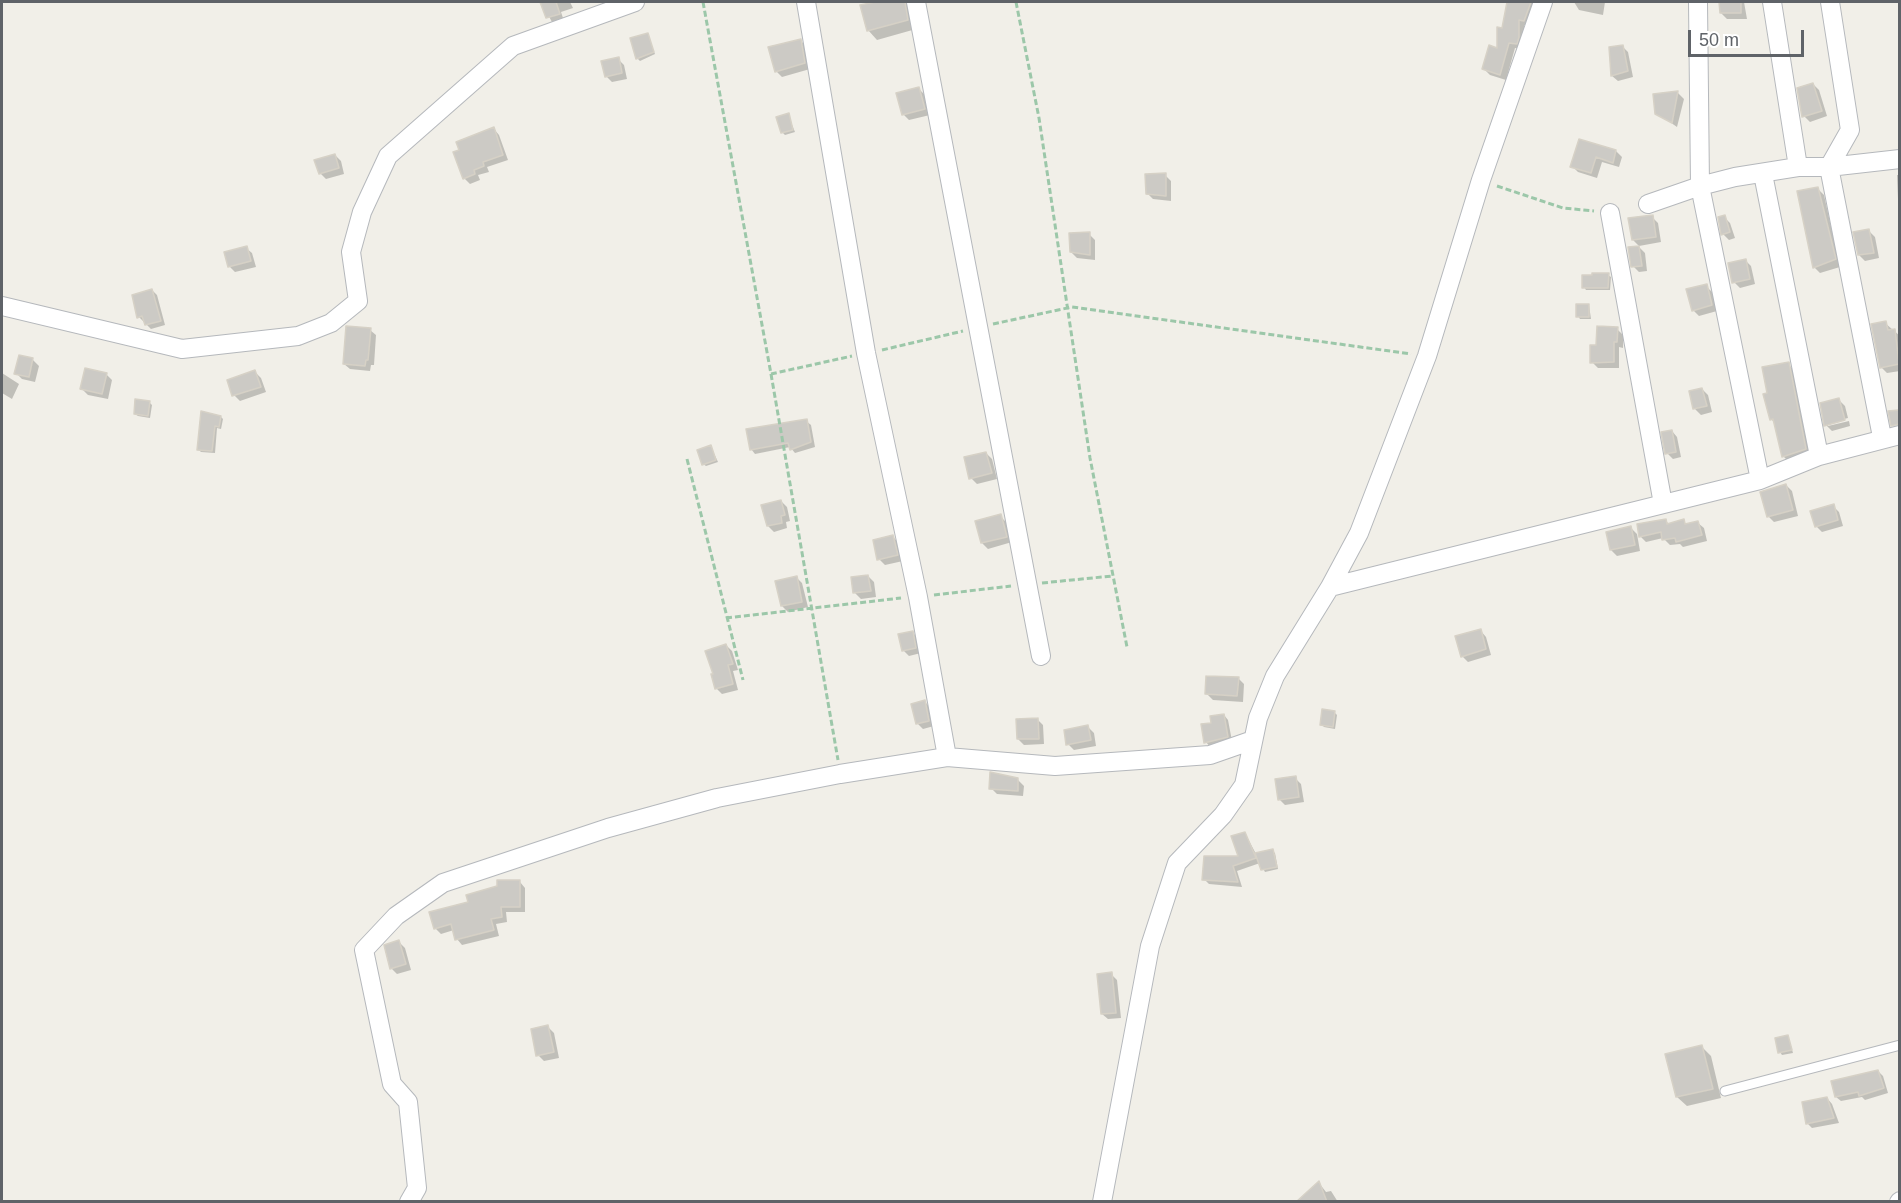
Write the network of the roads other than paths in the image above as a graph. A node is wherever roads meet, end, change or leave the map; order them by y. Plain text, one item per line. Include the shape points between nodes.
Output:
1 (635, 2) edge
2 (806, 2) edge
3 (916, 2) edge
4 (1543, 2) edge
5 (1698, 2) edge
6 (1772, 2) edge
7 (1830, 2) edge
8 (1899, 159) edge
9 (1798, 167) junction
10 (1829, 167) junction
11 (1763, 174) junction
12 (1700, 186) junction
13 (1648, 204) dead end
14 (1610, 213) road end
15 (2, 306) edge
16 (1891, 436) edge
17 (1820, 456) junction
18 (1760, 480) junction
19 (1663, 504) junction
20 (1330, 587) junction
21 (1041, 656) dead end
22 (1253, 740) junction
23 (947, 757) junction
24 (1899, 1045) edge
25 (1725, 1091) dead end
26 (409, 1202) edge
27 (1102, 1202) edge

1 - 15 street via 513,46 388,156 362,212 351,252 358,301 331,323 298,336 182,349
2 - 23 street via 866,353 918,597
3 - 21 street
4 - 20 street via 1481,180 1427,356 1359,533
5 - 12 street
6 - 9 street
7 - 10 street via 1850,130
8 - 10 street
9 - 10 street
9 - 11 street
10 - 16 street
11 - 12 street
11 - 17 street
12 - 13 street
12 - 18 street
14 - 19 street
16 - 17 street
17 - 18 street
18 - 19 street
19 - 20 street
20 - 22 street via 1275,676
22 - 23 street via 1210,755 1055,766
22 - 27 street via 1244,785 1223,815 1177,863 1173,874 1150,946
23 - 26 street via 717,798 528,853 443,883 396,916 364,950 392,1084 408,1102 417,1188
24 - 25 lane

